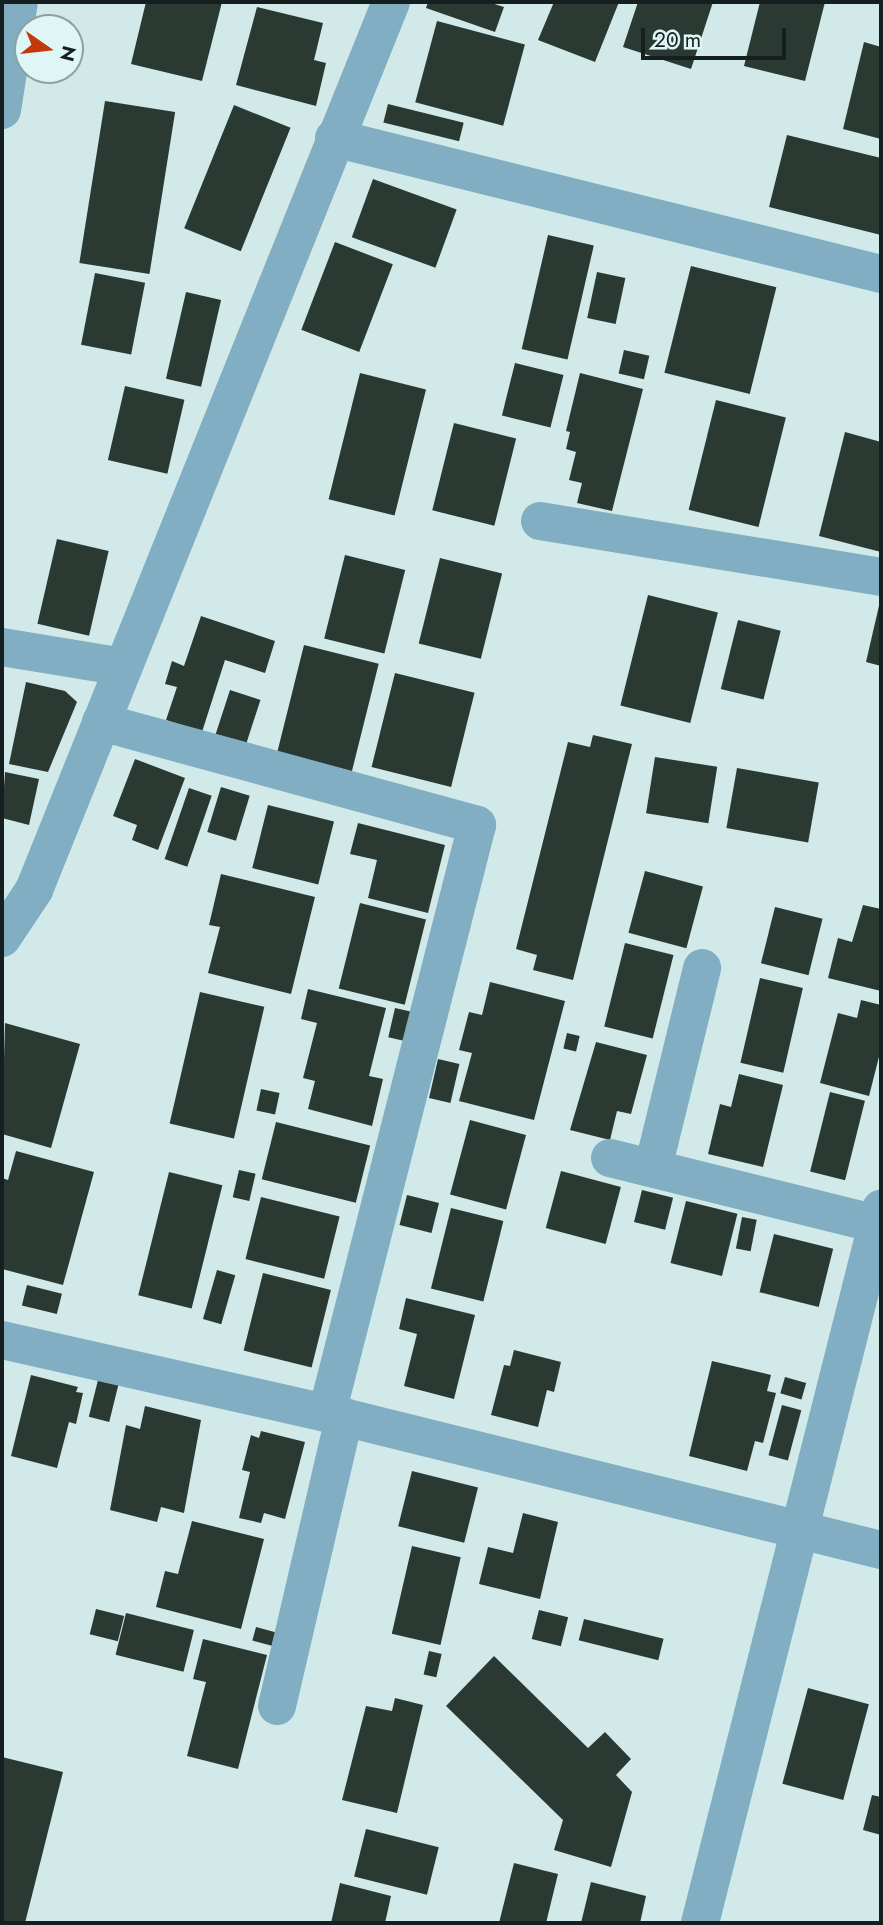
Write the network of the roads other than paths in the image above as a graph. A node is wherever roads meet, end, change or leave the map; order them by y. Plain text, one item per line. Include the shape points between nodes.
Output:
1 (19, 2) edge
2 (391, 2) edge
3 (2, 110) edge
4 (334, 138) junction
5 (881, 274) edge
6 (540, 521) dead end
7 (881, 577) edge
8 (2, 648) edge
9 (123, 667) junction
10 (101, 722) junction
11 (2, 939) edge
12 (702, 968) dead end
13 (610, 1158) dead end
14 (653, 1168) junction
15 (879, 1216) edge
16 (2, 1340) edge
17 (336, 1415) junction
18 (798, 1530) junction
19 (881, 1550) edge
20 (277, 1706) dead end
21 (700, 1923) edge

1 - 3 street
2 - 4 street
4 - 5 street
4 - 9 street
6 - 7 street
8 - 9 street
9 - 10 street
10 - 11 street via 34,890
10 - 17 street via 478,825
12 - 14 street
13 - 14 street
14 - 15 street
15 - 18 street
16 - 17 street
17 - 18 street
17 - 20 street
18 - 19 street
18 - 21 street

